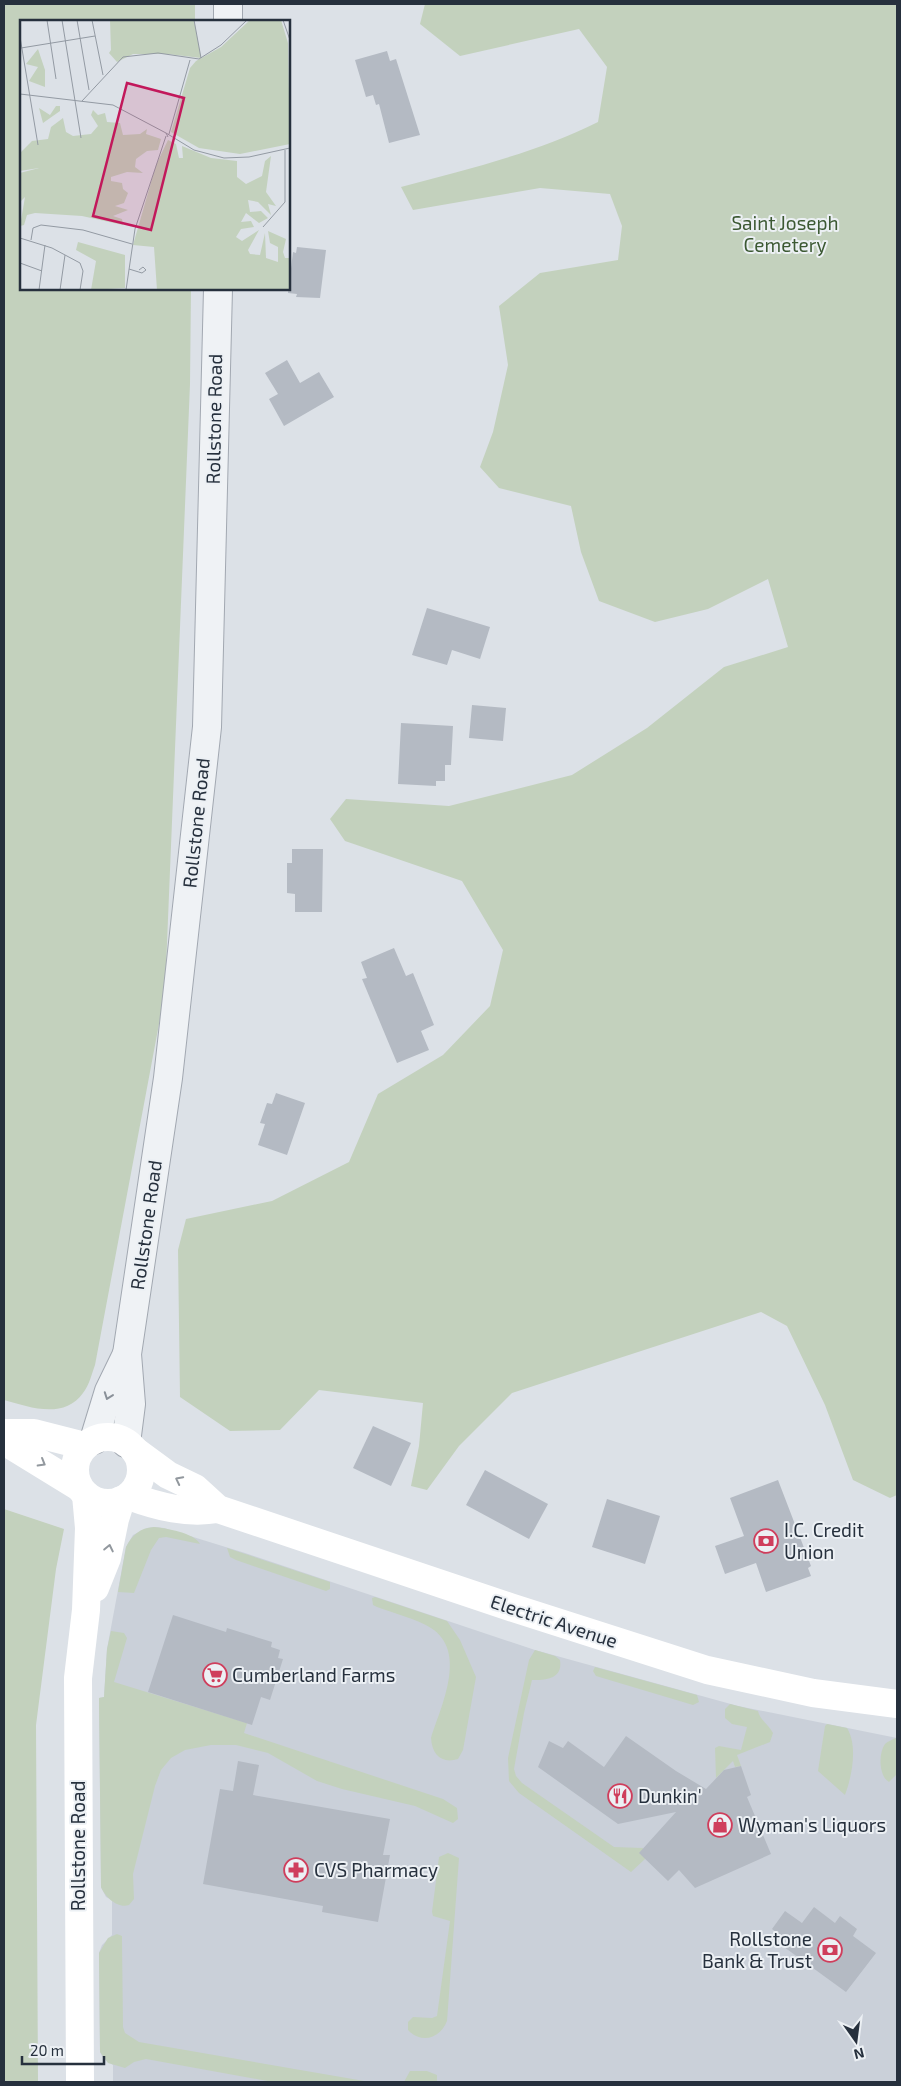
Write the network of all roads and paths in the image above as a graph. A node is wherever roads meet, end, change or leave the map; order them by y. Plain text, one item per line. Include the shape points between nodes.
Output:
1 (228, 4) edge
2 (228, 20) edge
3 (218, 290) edge
4 (127, 1354) junction
5 (4, 1433) edge
6 (4, 1441) edge
7 (90, 1443) junction
8 (130, 1446) junction
9 (83, 1491) junction
10 (125, 1498) junction
11 (218, 1509) junction
12 (86, 1610) junction
13 (897, 1704) edge
14 (80, 2082) edge

1 - 2 street
3 - 4 street, Rollstone Road via 207,728 168,1078
4 -> 7 street, Rollstone Road
4 - 8 street, Rollstone Road
5 - 7 main road via 34,1433
6 -> 9 main road
7 - 8 main road via 105,1437 116,1438
7 - 9 main road via 78,1455 75,1465 76,1477
8 - 10 main road via 140,1464 140,1479
11 -> 8 main road, Electric Avenue via 194,1488 168,1475
9 - 10 main road via 103,1503
9 - 12 main road, Rollstone Road via 89,1528
10 - 11 main road, Electric Avenue via 179,1510 200,1512
12 -> 10 main road, Rollstone Road via 107,1558 115,1519
11 - 13 main road, Electric Avenue via 707,1670 813,1693
12 - 14 main road, Rollstone Road via 78,1678

